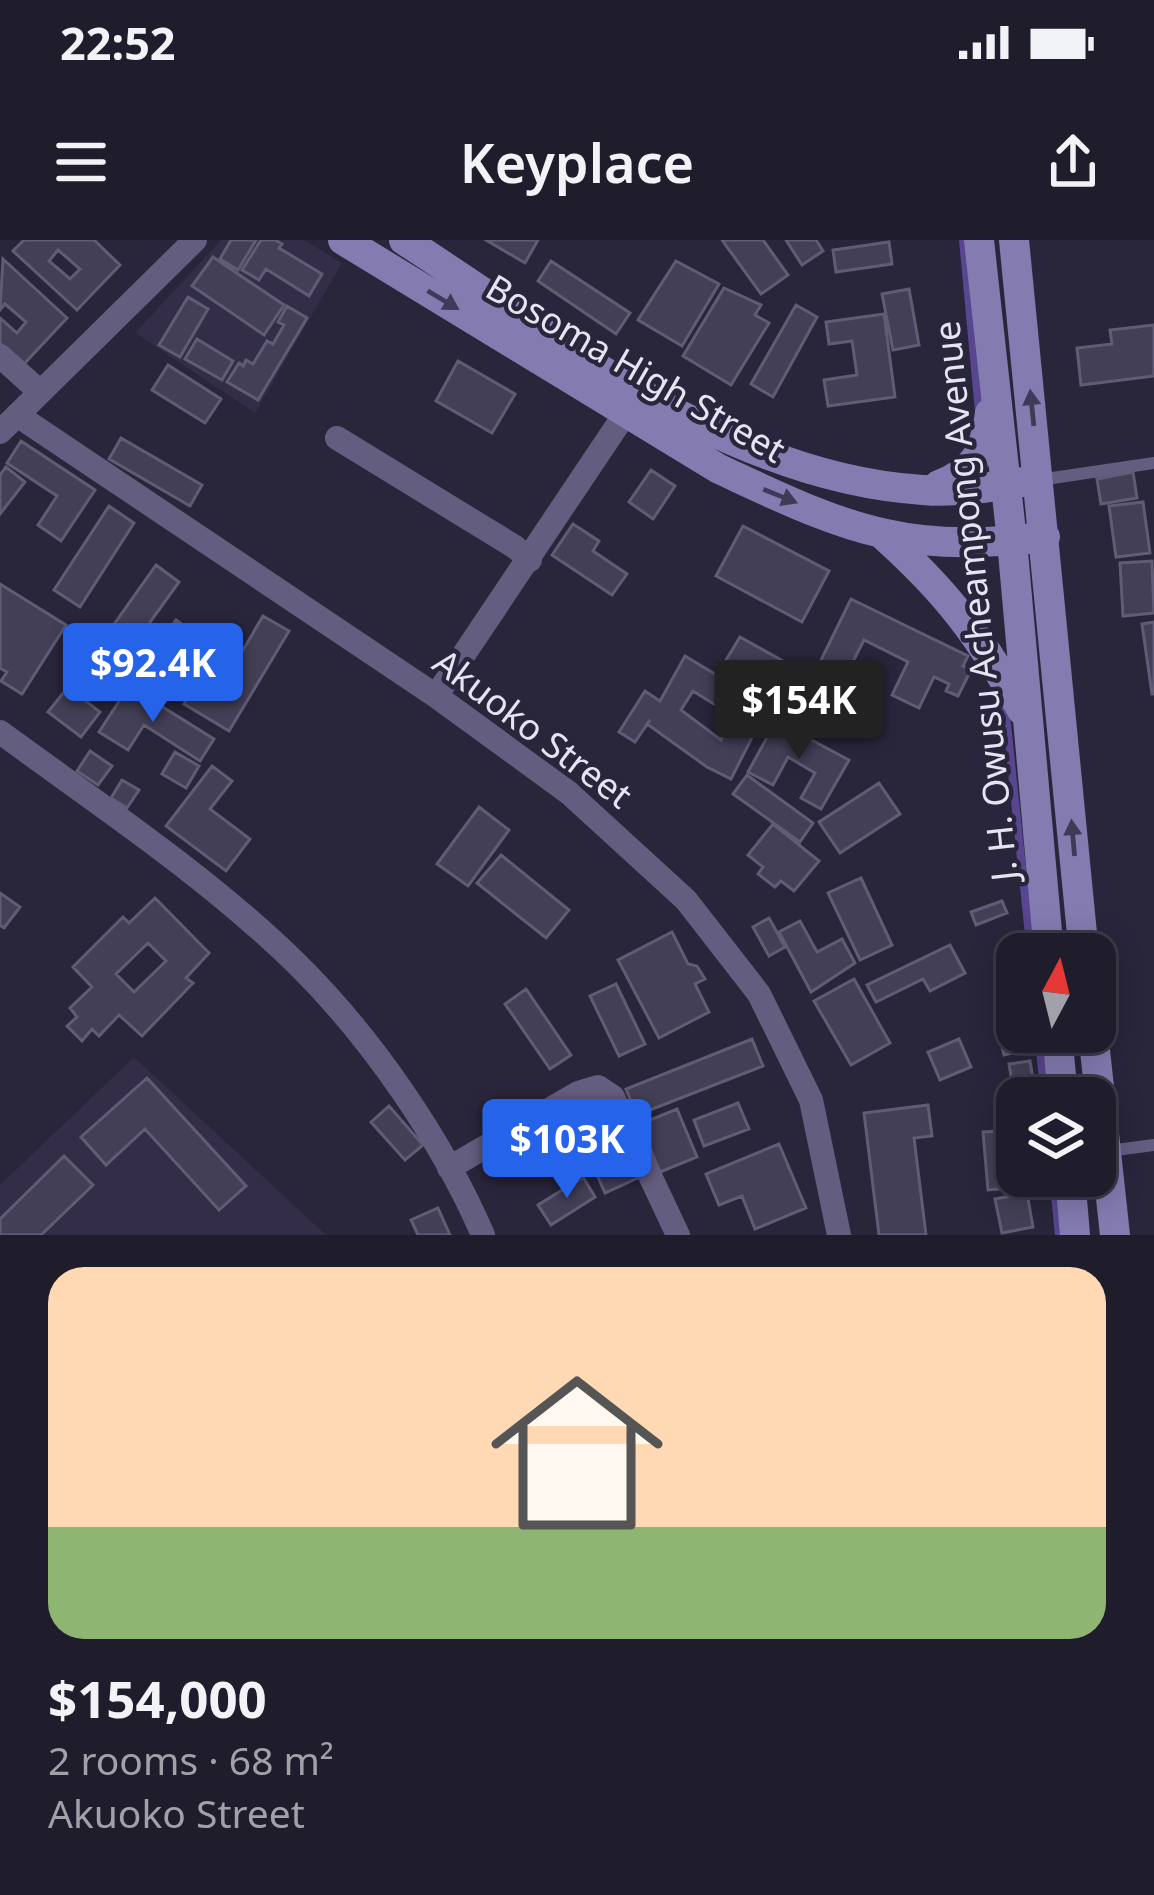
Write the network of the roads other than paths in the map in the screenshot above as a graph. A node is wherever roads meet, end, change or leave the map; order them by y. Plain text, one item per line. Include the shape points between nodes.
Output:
1 (195, 240) edge
2 (343, 240) edge
3 (404, 240) edge
4 (979, 240) edge
5 (1014, 240) edge
6 (0, 356) edge
7 (994, 389) junction
8 (39, 391) junction
9 (627, 411) junction
10 (8, 424) edge
11 (337, 438) dead end
12 (1154, 463) edge
13 (1039, 480) junction
14 (1006, 484) junction
15 (925, 491) junction
16 (881, 534) junction
17 (1045, 537) junction
18 (1012, 541) junction
19 (530, 560) junction
20 (436, 696) junction
21 (1027, 718) junction
22 (0, 732) edge
23 (1047, 933) edge
24 (1082, 933) edge
25 (1154, 1145) edge
26 (1116, 1150) edge
27 (449, 1168) junction
28 (1072, 1197) edge
29 (1111, 1197) edge
30 (484, 1235) edge
31 (678, 1235) edge
32 (839, 1235) edge
33 (1076, 1235) edge
34 (1115, 1235) edge

1 - 8 street
2 -> 9 street, Bosoma High Street
3 - 15 street, Bosoma High Street via 712,433 828,476
4 - 7 street, J. H. Owusu Acheampong Avenue
13 -> 5 street, J. H. Owusu Acheampong Avenue
6 - 8 street
7 - 14 street, J. H. Owusu Acheampong Avenue
7 - 15 street via 975,463
8 - 10 street
9 -> 16 street, Bosoma High Street via 719,469
9 - 19 street
10 - 20 street, Akuoko Street
11 - 19 street
12 - 13 lane
13 - 14 street, Bosoma High Street
13 - 17 street, J. H. Owusu Acheampong Avenue
14 - 15 street, Bosoma High Street
14 - 18 street, J. H. Owusu Acheampong Avenue
16 - 18 street, Bosoma High Street
16 - 21 street via 976,632
17 - 18 street, Bosoma High Street
24 -> 17 street, J. H. Owusu Acheampong Avenue
18 - 21 street, J. H. Owusu Acheampong Avenue
19 - 20 street
20 - 32 street, Akuoko Street via 569,793 686,900 760,994 811,1100
21 - 23 street, J. H. Owusu Acheampong Avenue
22 - 27 street via 189,870 298,965 385,1067
25 - 26 lane
27 - 30 street
27 - 31 street via 598,1087 613,1096
28 - 33 street
29 - 34 street

